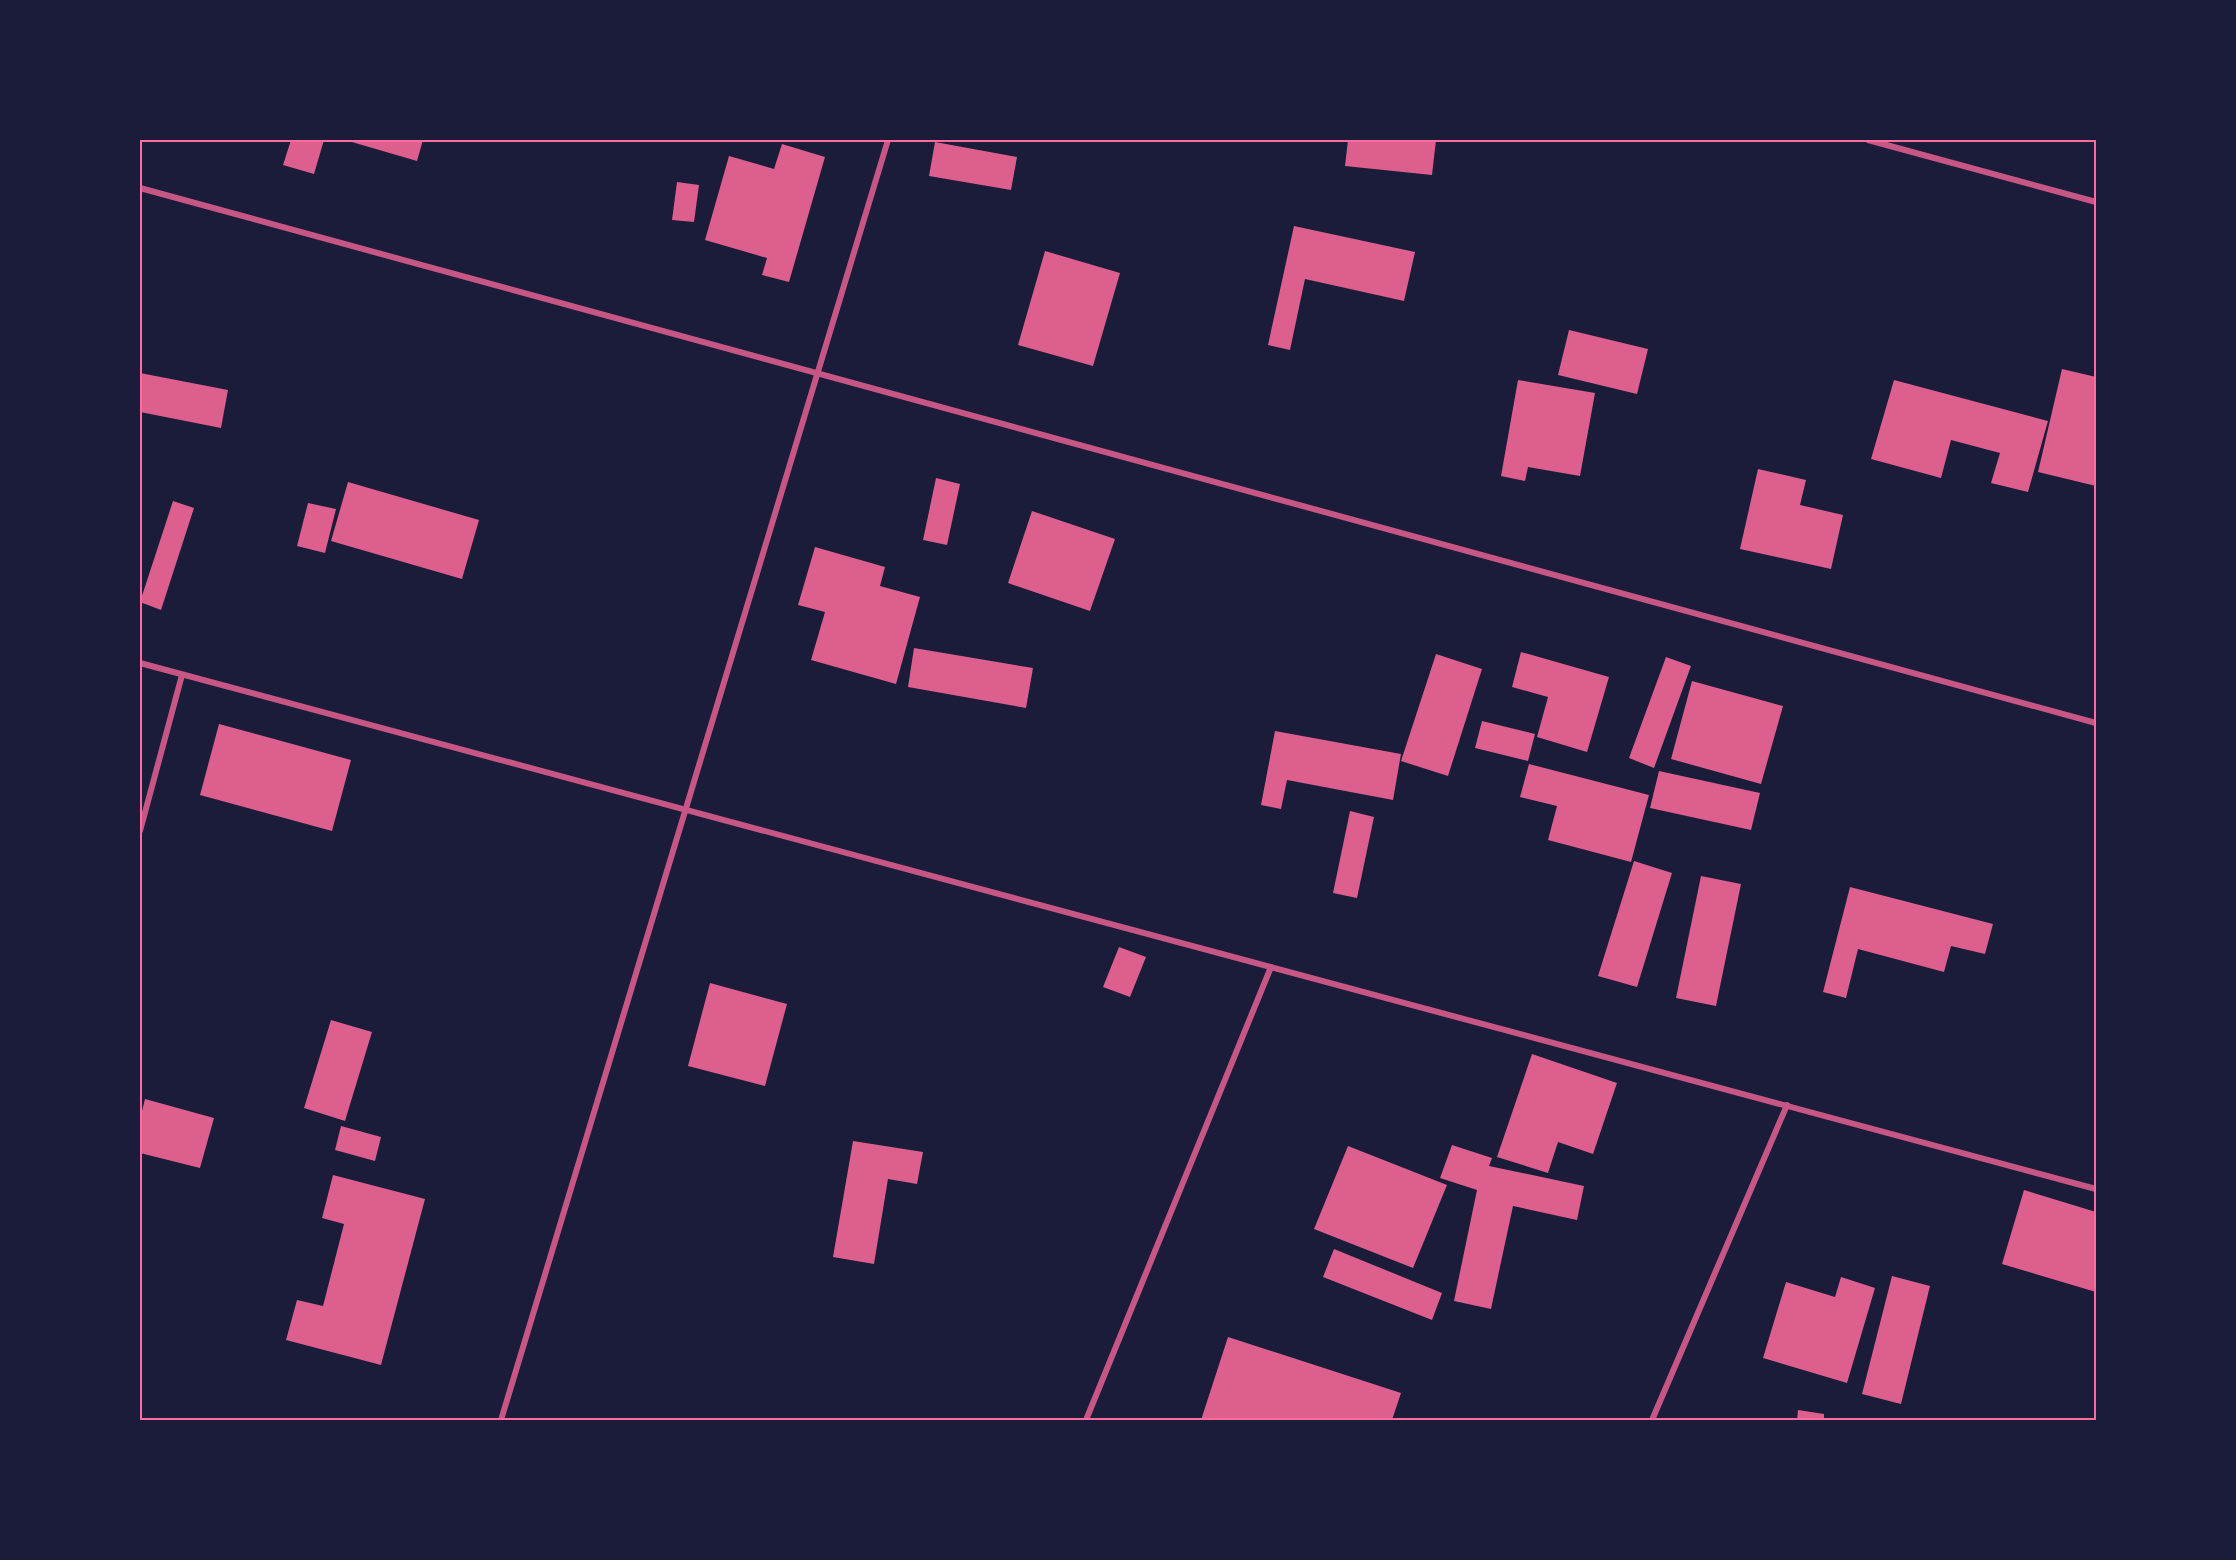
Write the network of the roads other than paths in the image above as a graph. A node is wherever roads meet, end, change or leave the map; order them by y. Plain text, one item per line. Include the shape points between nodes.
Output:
1 (888, 140) edge
2 (1868, 140) edge
3 (140, 188) edge
4 (2097, 202) edge
5 (817, 373) junction
6 (140, 663) edge
7 (182, 675) junction
8 (2097, 723) edge
9 (684, 809) junction
10 (140, 831) edge
11 (1271, 967) junction
12 (1787, 1106) junction
13 (2097, 1189) edge
14 (501, 1420) edge
15 (1086, 1420) edge
16 (1652, 1420) edge

1 - 5 street
2 - 4 street
3 - 5 street
5 - 8 street
5 - 9 street
6 - 7 street
7 - 9 street
7 - 10 street
9 - 11 street
9 - 14 street
11 - 12 street
11 - 15 street
12 - 13 street
12 - 16 street

